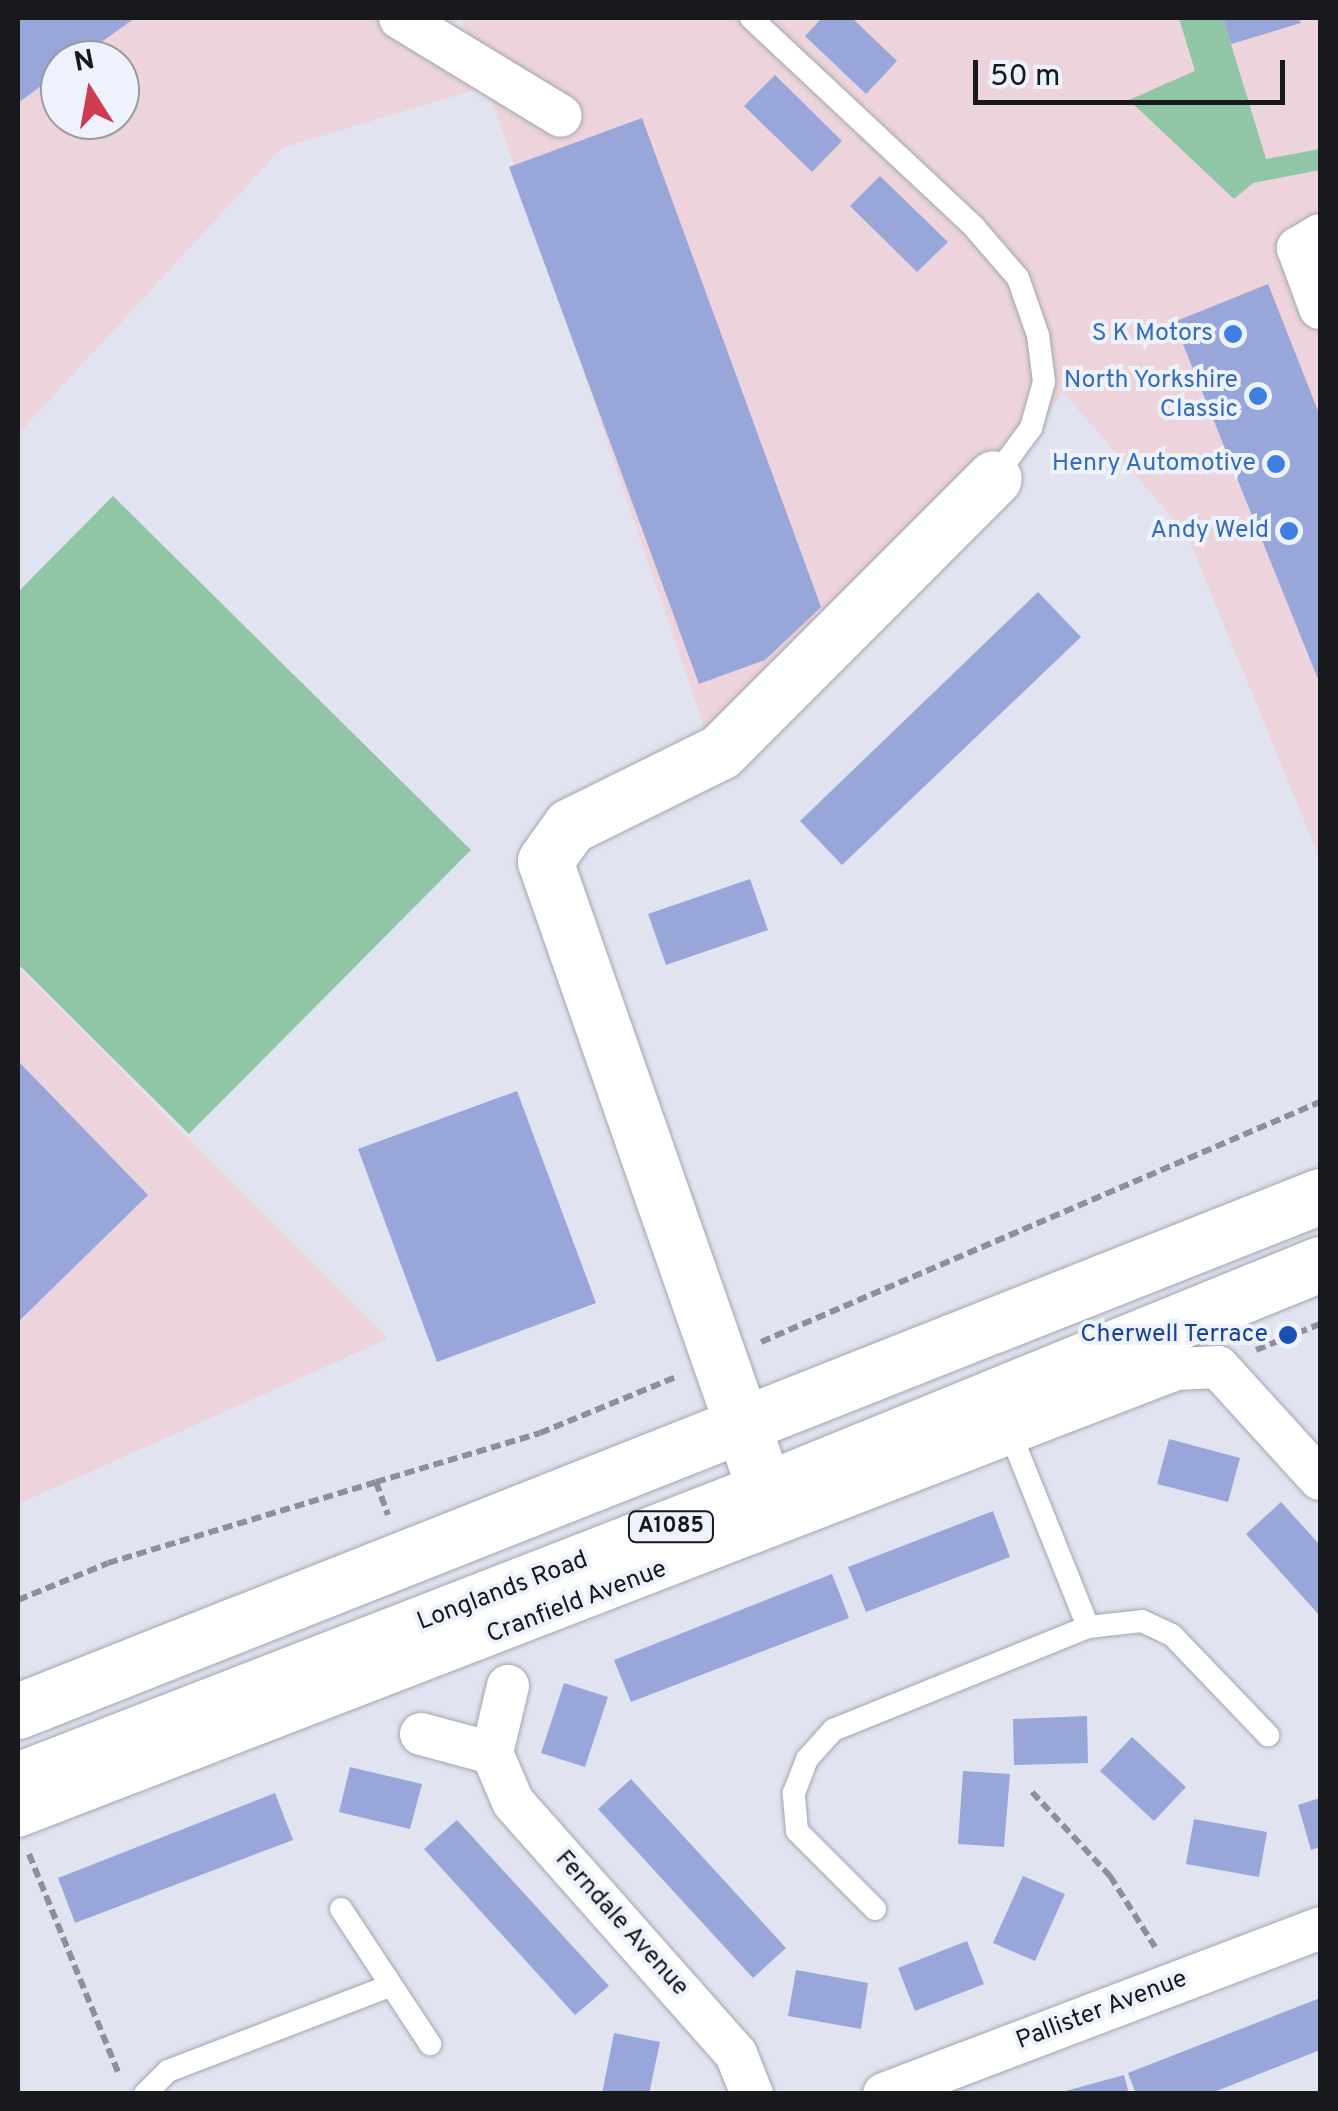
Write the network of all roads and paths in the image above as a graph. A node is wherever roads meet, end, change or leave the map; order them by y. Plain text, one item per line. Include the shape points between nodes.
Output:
1 (400, 18) edge
2 (751, 18) edge
3 (561, 116) dead end
4 (1320, 235) edge
5 (1320, 308) edge
6 (994, 478) joint
7 (1320, 1102) edge
8 (1320, 1196) edge
9 (1320, 1264) edge
10 (1320, 1324) edge
11 (720, 1359) junction
12 (1218, 1367) junction
13 (744, 1428) junction
14 (1011, 1435) junction
15 (1320, 1479) edge
16 (376, 1482) dead end
17 (765, 1490) junction
18 (1088, 1627) junction
19 (508, 1686) dead end
20 (18, 1711) edge
21 (421, 1734) dead end
22 (1268, 1736) dead end
23 (492, 1753) junction
24 (18, 1780) edge
25 (1032, 1792) dead end
26 (21, 1830) edge
27 (341, 1909) dead end
28 (875, 1909) dead end
29 (1320, 1928) edge
30 (1174, 1984) junction
31 (390, 1986) junction
32 (430, 2044) dead end
33 (127, 2094) edge
34 (144, 2094) edge
35 (752, 2094) edge
36 (884, 2094) edge

1 - 3 street
2 - 6 lane via 974,227 1018,278 1038,335 1044,382 1032,428
4 - 5 street via 1298,248
6 - 11 main road via 720,752 570,826 545,862
7 - 11 path
8 - 13 main road, A1085
9 - 17 main road, Longlands Road / A1085
10 - 12 path
11 - 13 main road
11 - 16 path via 540,1433
12 - 14 street, Cranfield Avenue via 1176,1368
12 - 15 street
13 - 17 main road
13 - 20 main road, A1085
14 - 18 lane
14 - 26 street, Cranfield Avenue
17 - 24 main road, Longlands Road / A1085
18 - 22 lane via 1142,1621 1172,1636
18 - 28 lane via 833,1730 807,1759 794,1793 797,1831
19 - 23 street
21 - 23 street
23 - 35 street, Ferndale Avenue via 512,1802 736,2054
25 - 30 path via 1110,1876
26 - 33 path
27 - 31 lane
29 - 30 street, Pallister Avenue
30 - 36 street, Pallister Avenue
31 - 32 lane
31 - 34 lane via 168,2071

